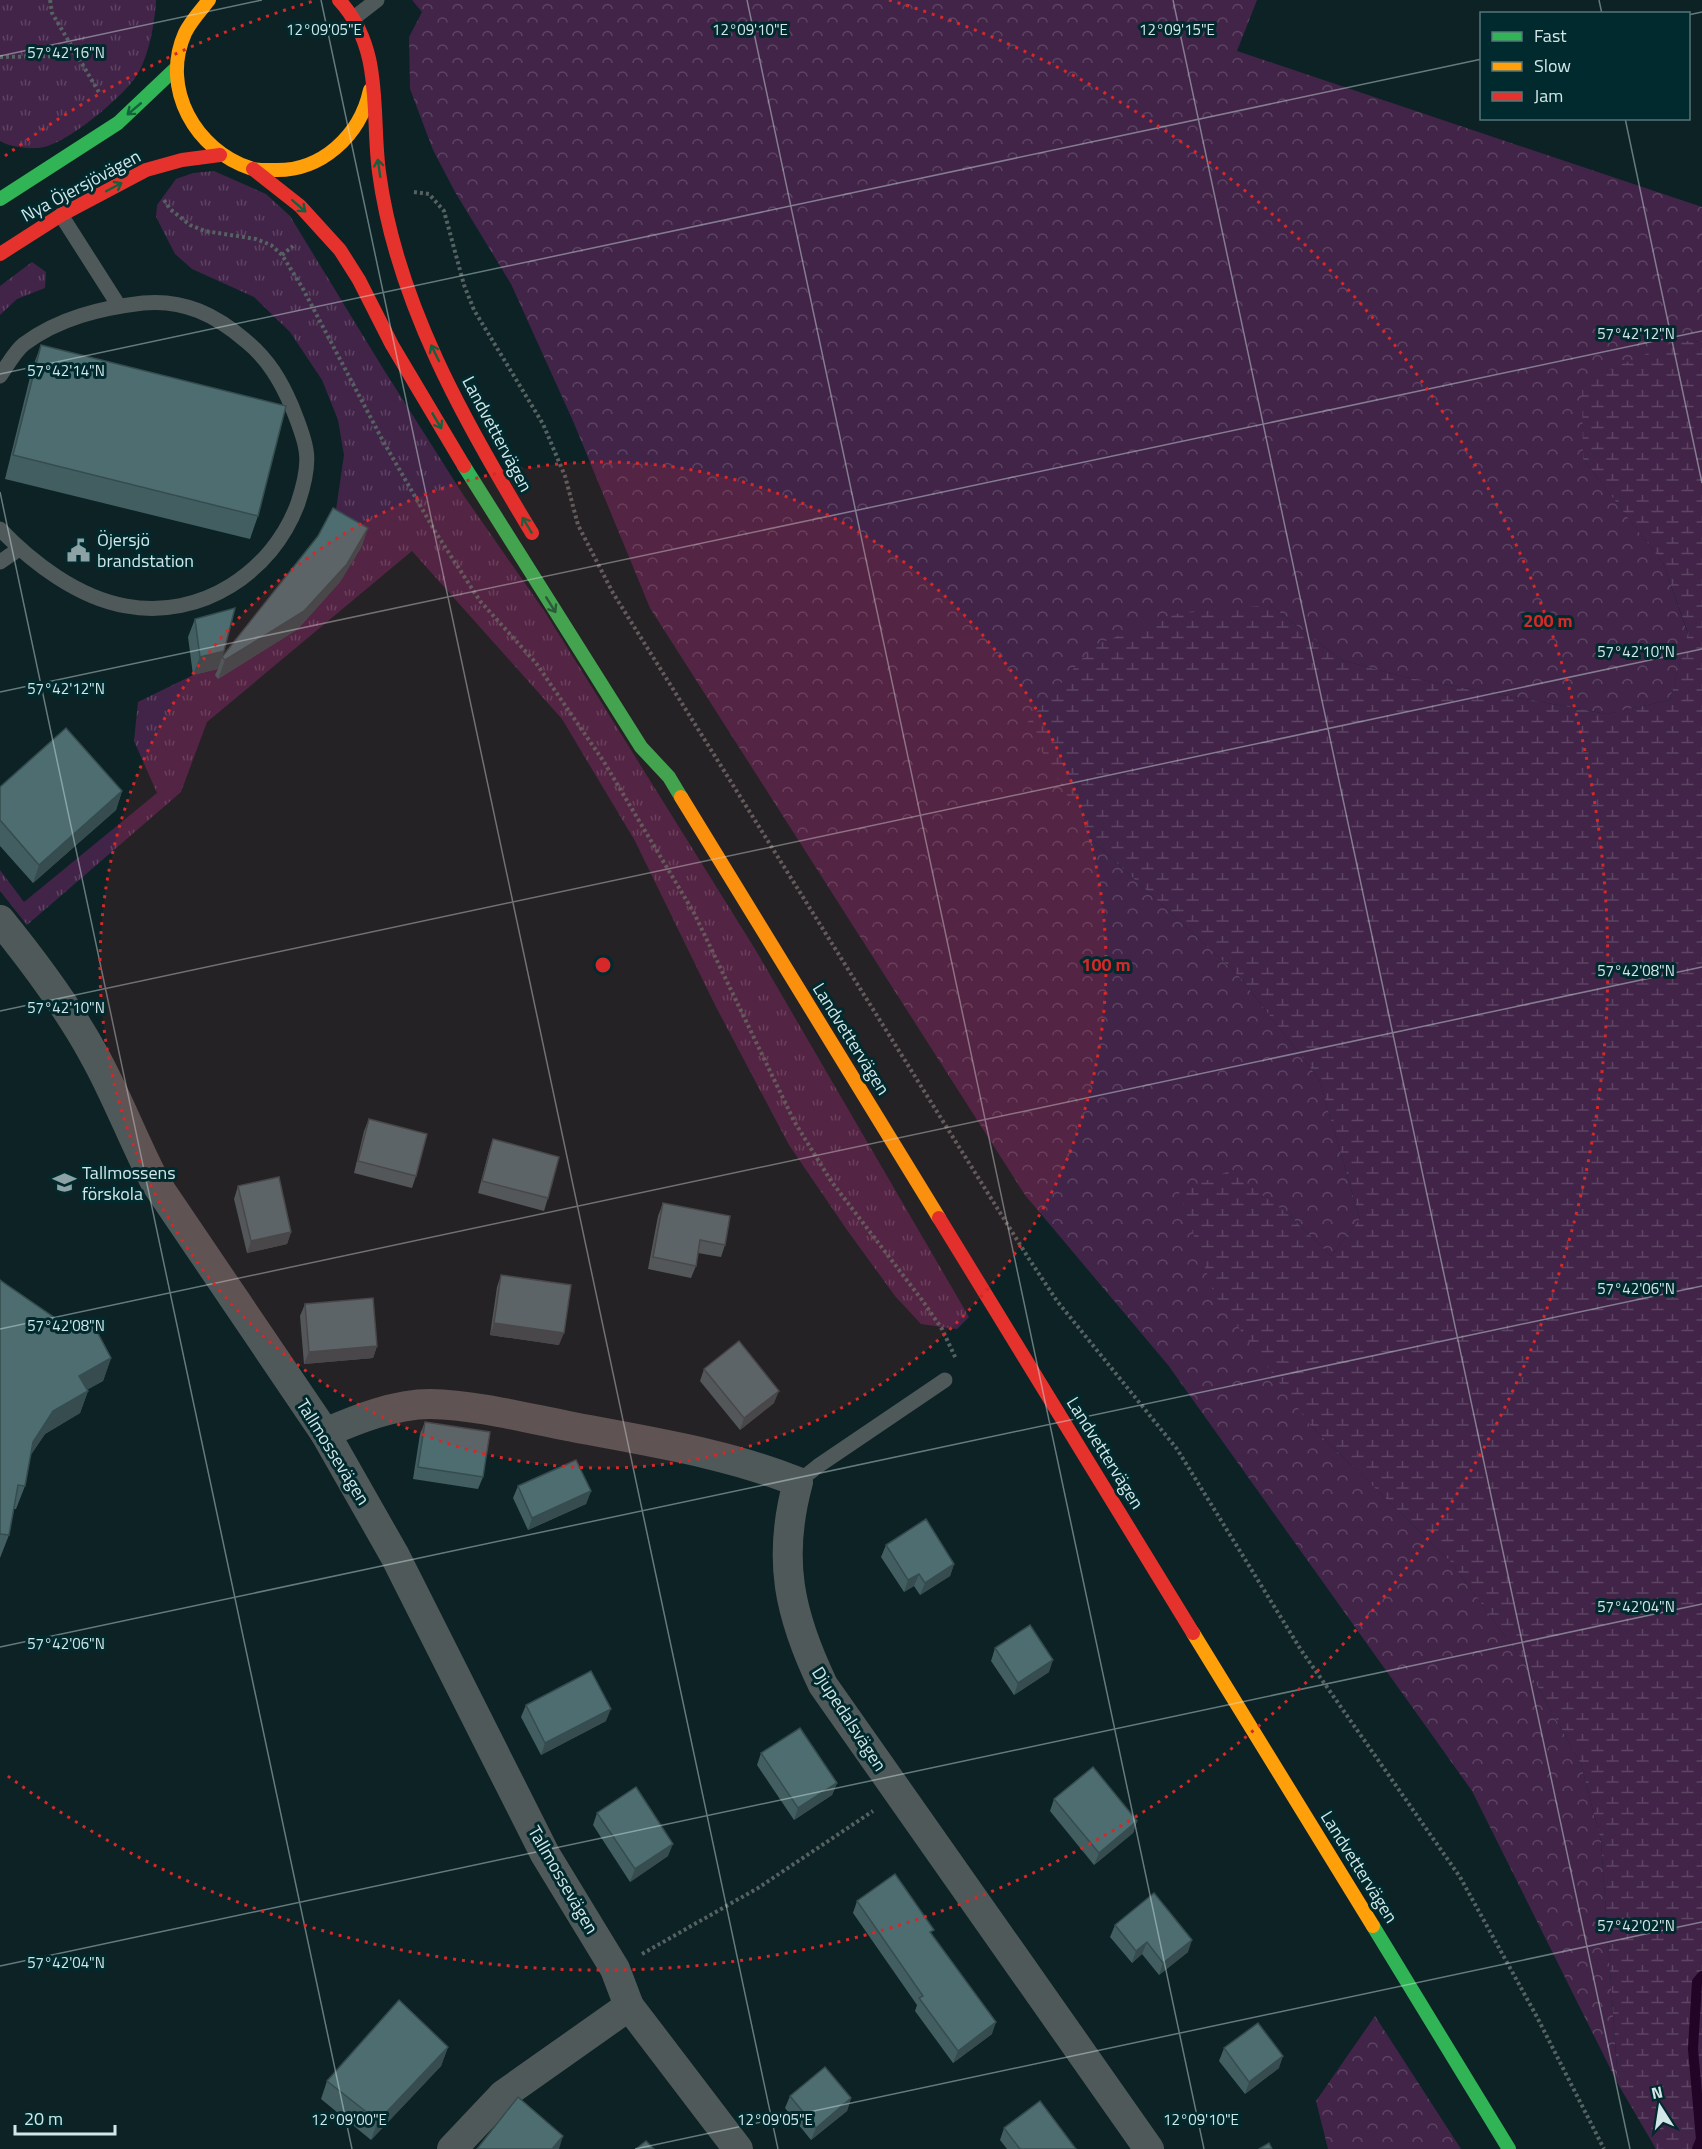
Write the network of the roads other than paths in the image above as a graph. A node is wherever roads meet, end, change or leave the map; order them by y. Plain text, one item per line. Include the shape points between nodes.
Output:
1 (209, 0) edge
2 (339, 0) edge
3 (376, 0) edge
4 (184, 10) dead end
5 (355, 17) junction
6 (182, 39) junction
7 (176, 68) junction
8 (372, 80) junction
9 (220, 155) junction
10 (253, 169) junction
11 (0, 199) edge
12 (61, 215) junction
13 (3, 245) edge
14 (119, 306) junction
15 (0, 376) edge
16 (0, 529) edge
17 (536, 541) dead end
18 (19, 549) junction
19 (0, 562) edge
20 (655, 738) dead end
21 (669, 777) junction
22 (2, 928) edge
23 (945, 1380) road end
24 (325, 1433) junction
25 (798, 1482) junction
26 (629, 2006) junction
27 (452, 2149) edge
28 (738, 2149) edge
29 (1149, 2149) edge
30 (1509, 2149) edge

1 - 6 street, Landvettervägen
2 - 5 street, Landvettervägen
3 - 5 lane
4 - 6 street, Landvettervägen
5 - 8 street, Landvettervägen via 369,47
6 - 7 street, Landvettervägen
7 - 9 street, Landvettervägen via 178,93 186,117 200,138
7 -> 11 street, Nya Öjersjövägen via 118,123
8 - 10 street, Landvettervägen via 356,127 333,151 303,167
17 -> 8 street, Landvettervägen via 458,400 398,265 383,195
9 - 10 street, Landvettervägen
12 -> 9 street, Nya Öjersjövägen via 146,170
10 -> 21 street, Landvettervägen via 319,224 340,250 474,482 641,747
12 - 13 street, Nya Öjersjövägen
12 - 14 lane
14 - 15 lane via 72,318 22,345
14 - 18 lane via 157,302 196,308 227,324 255,348 280,379 307,451 303,489 290,526 268,558 238,583 203,600 165,608 127,607 90,595
16 - 18 lane
18 - 19 lane
20 - 21 street, Landvettervägen
21 - 30 street, Landvettervägen
22 - 24 street, Tallmossevägen via 42,975 93,1053 155,1182
23 - 25 lane
24 - 25 street via 374,1414 428,1404 479,1408 717,1455
24 - 26 street, Tallmossevägen via 395,1556 545,1854 615,1969
25 - 29 street, Djupedalsvägen via 789,1514 787,1565 793,1612 823,1685
26 - 27 street via 503,2095
26 - 28 street, Tallmossevägen

